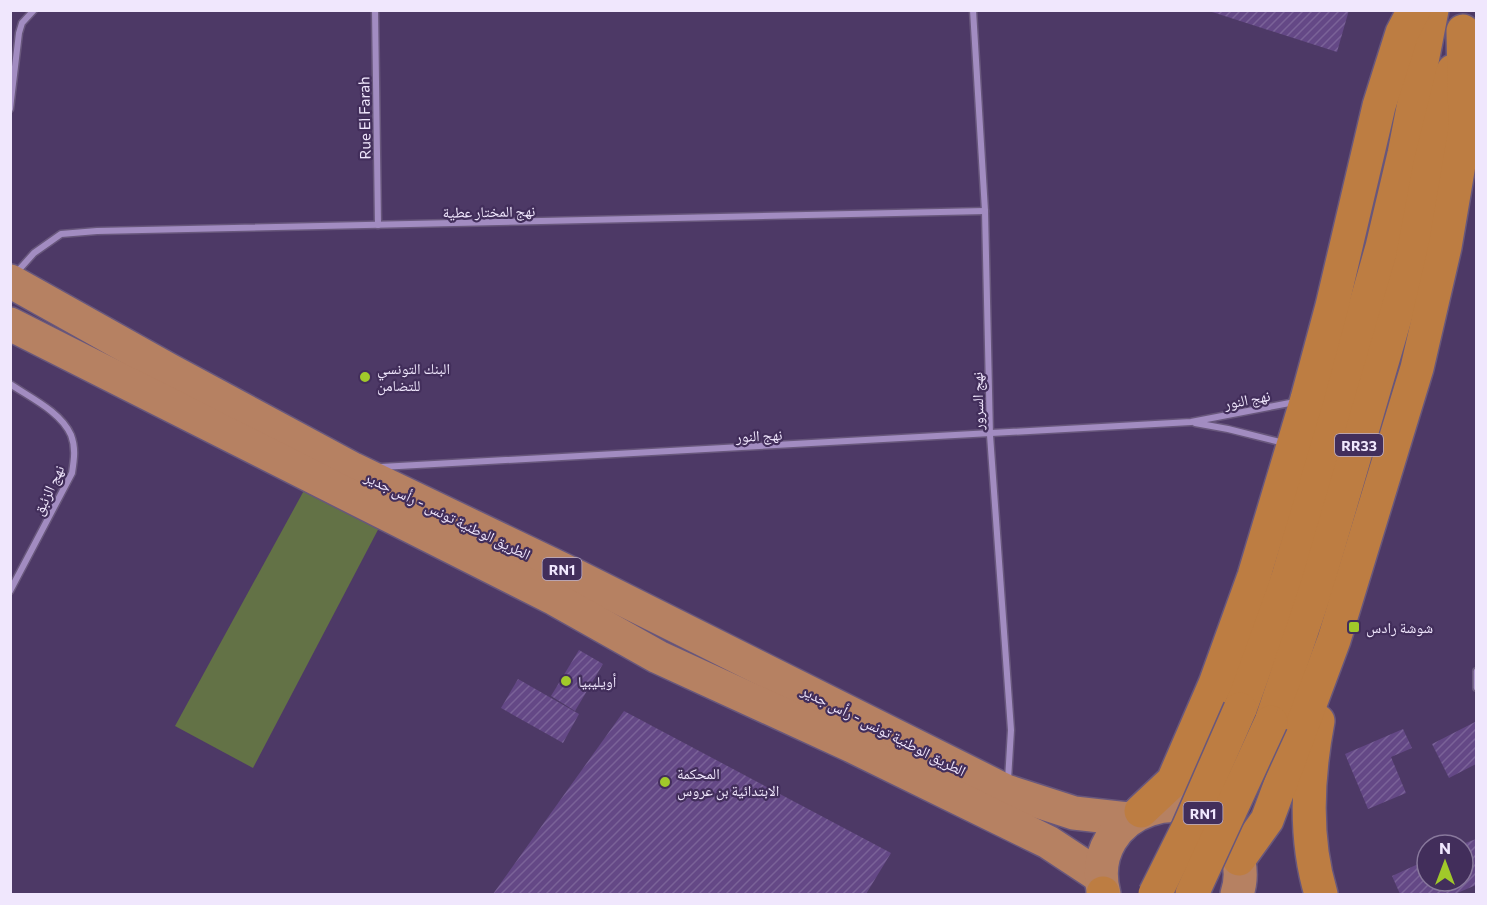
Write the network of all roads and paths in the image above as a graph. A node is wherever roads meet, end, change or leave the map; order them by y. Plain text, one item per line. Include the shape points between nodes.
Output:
1 (34, 10) edge
2 (375, 10) edge
3 (974, 10) edge
4 (1414, 10) edge
5 (1432, 10) edge
6 (1465, 21) edge
7 (10, 109) edge
8 (1417, 159) junction
9 (985, 211) junction
10 (378, 225) junction
11 (10, 280) edge
12 (10, 324) edge
13 (10, 384) edge
14 (1307, 399) junction
15 (1191, 422) junction
16 (990, 435) junction
17 (1293, 446) junction
18 (354, 476) junction
19 (10, 591) edge
20 (1334, 640) junction
21 (1476, 670) edge
22 (1476, 688) edge
23 (1006, 791) junction
24 (1135, 815) junction
25 (1239, 876) edge
26 (1103, 890) edge
27 (1155, 894) edge
28 (1191, 894) edge
29 (1265, 894) edge
30 (1321, 894) edge

1 - 7 street via 19,33
2 - 10 street, Rue El Farah
3 - 9 street, نهج السرور
4 - 14 highway via 1402,33 1379,106
5 - 8 highway, RR33
6 - 8 highway, RR33
6 - 20 highway via 1465,129 1444,247 1417,368
8 - 27 highway, RR33, bridge via 1382,247 1288,577 1240,709
8 - 28 highway, RR33, bridge via 1412,260 1316,590 1271,722
9 - 10 street, نهج المختار عطية
9 - 16 street, نهج السرور
10 - 11 street, نهج المختار عطية via 62,234 34,253
11 - 18 main road, الطريق الوطنية تونس - رأس جدير / RN1
12 - 18 main road, الطريق الوطنية تونس - رأس جدير / RN1
13 - 19 street, نهج الزئبق via 64,423 75,452 72,473
14 - 15 street, نهج النور
14 - 17 highway
15 - 16 street, نهج النور
15 - 17 street, نهج النور
16 - 18 street, نهج النور
16 - 23 street, نهج السرور via 1011,730
17 - 24 highway via 1254,576 1199,722 1173,782
18 - 23 main road, الطريق الوطنية تونس - رأس جدير / RN1 via 629,602
18 - 26 main road, الطريق الوطنية تونس - رأس جدير / RN1 via 658,657 1048,842
20 - 25 highway via 1267,820
20 - 30 highway via 1310,779 1309,829 1314,873
21 - 22 lane
23 - 24 main road, الطريق الوطنية تونس - رأس جدير / RN1 via 1074,813
24 - 25 main road, RN1 via 1161,806 1182,806 1201,812 1231,839
24 - 26 main road, RN1 via 1116,831 1108,845 1102,861
25 - 29 main road, RN1

